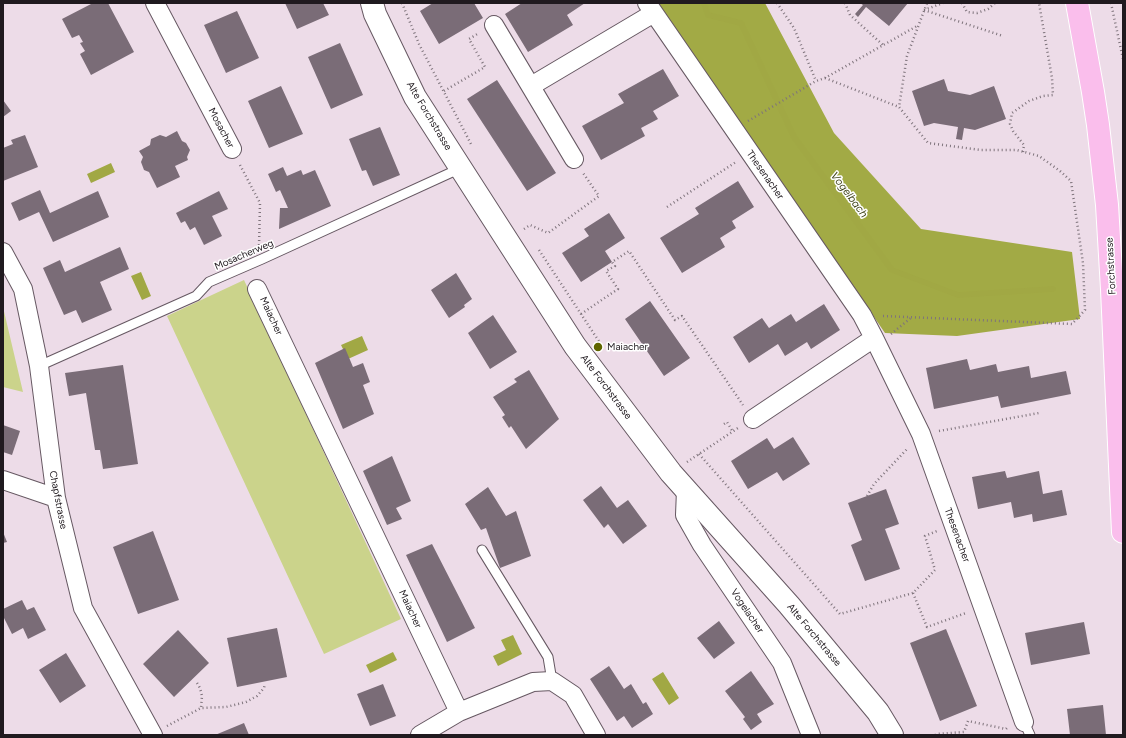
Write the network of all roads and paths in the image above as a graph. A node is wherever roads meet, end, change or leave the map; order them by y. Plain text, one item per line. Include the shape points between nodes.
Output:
1 (155, 3) edge
2 (372, 3) edge
3 (402, 3) edge
4 (776, 3) edge
5 (845, 3) edge
6 (926, 3) edge
7 (943, 3) edge
8 (962, 3) edge
9 (995, 3) edge
10 (1039, 3) edge
11 (1077, 3) edge
12 (1090, 3) edge
13 (1111, 3) edge
14 (651, 8) edge
15 (924, 10) junction
16 (494, 25) dead end
17 (917, 26) junction
18 (1003, 36) dead end
19 (469, 39) dead end
20 (884, 45) junction
21 (1123, 59) edge
22 (825, 78) junction
23 (816, 81) junction
24 (531, 86) junction
25 (444, 92) junction
26 (899, 107) junction
27 (760, 114) dead end
28 (471, 144) dead end
29 (232, 148) joint
30 (1023, 152) junction
31 (750, 153) junction
32 (574, 159) joint
33 (461, 168) junction
34 (667, 207) dead end
35 (524, 229) junction
36 (521, 231) dead end
37 (526, 232) dead end
38 (535, 244) dead end
39 (1123, 244) edge
40 (3, 252) edge
41 (262, 259) junction
42 (258, 289) dead end
43 (581, 314) junction
44 (862, 315) junction
45 (912, 317) junction
46 (876, 341) junction
47 (606, 350) dead end
48 (39, 366) junction
49 (1039, 413) dead end
50 (753, 419) junction
51 (724, 424) dead end
52 (733, 432) junction
53 (920, 434) junction
54 (699, 454) junction
55 (682, 458) dead end
56 (3, 480) edge
57 (686, 490) junction
58 (867, 496) dead end
59 (56, 498) junction
60 (953, 523) junction
61 (1123, 532) edge
62 (482, 550) dead end
63 (913, 593) junction
64 (983, 608) junction
65 (552, 681) junction
66 (197, 683) dead end
67 (264, 684) dead end
68 (201, 708) junction
69 (459, 712) junction
70 (1027, 728) edge
71 (153, 734) edge
72 (420, 735) edge
73 (596, 735) edge
74 (811, 735) edge
75 (892, 735) edge
76 (935, 735) edge

1 - 29 street, Mosacher
2 - 33 street, Alte Forchstrasse via 374,14 415,97
3 - 25 path via 419,44
4 - 23 path via 794,28
5 - 20 path via 850,15
6 - 15 path
7 - 15 path
8 - 9 path via 967,12 977,13
10 - 30 path via 1053,95 1029,101 1012,113 1010,124 1024,145
11 - 61 highway, Forchstrasse via 1094,99 1107,205
12 - 39 highway, Forchstrasse via 1116,161
13 - 21 path
14 - 24 street, Thesenacher
14 - 31 street, Thesenacher
15 - 17 path
15 - 18 path
16 - 24 street
17 - 20 path
17 - 26 path via 907,56
19 - 25 path via 484,67
20 - 22 path
22 - 23 path
22 - 26 path
23 - 27 path
24 - 32 street
25 - 28 path
26 - 30 path via 928,143
29 - 41 path, Mosacher via 260,203 258,252
30 - 45 path via 1039,156 1071,181 1084,263 1085,310 1072,324
31 - 34 path
31 - 44 street, Thesenacher
32 - 35 path via 599,196 548,233 530,225
33 - 41 lane, Mosacherweg
33 - 57 street, Alte Forchstrasse via 575,346
35 - 36 path
35 - 37 path
38 - 43 path
40 - 48 street, Chapfstrasse via 22,289
41 - 48 lane, Mosacherweg via 209,282 196,296
42 - 69 street, Maiacher
43 - 47 path
43 - 50 path via 618,289 606,272 615,266 612,262 629,251 675,320 682,316
44 - 45 path
44 - 46 street, Thesenacher
45 - 46 path
46 - 50 street
46 - 53 street, Thesenacher
48 - 59 street, Chapfstrasse
49 - 53 path
50 - 52 path
51 - 52 path via 727,422
52 - 54 path
53 - 58 path via 874,484
53 - 60 street, Thesenacher
54 - 55 path via 686,462
54 - 63 path via 840,614
56 - 59 street
57 - 74 street, Vogelacher via 685,515 702,545 782,663
57 - 75 street, Alte Forchstrasse via 794,611 878,712
59 - 71 street, Chapfstrasse via 83,608
60 - 63 path via 925,536 935,570
60 - 64 street, Thesenacher
62 - 65 lane via 548,657
63 - 64 path via 926,627
64 - 70 street, Thesenacher
65 - 69 street via 533,682
65 - 73 street via 573,695
66 - 68 path via 202,696
67 - 68 path via 264,688 257,696 246,702 226,707
68 - 71 path
69 - 72 street
70 - 76 path via 1006,729 968,721 964,732

